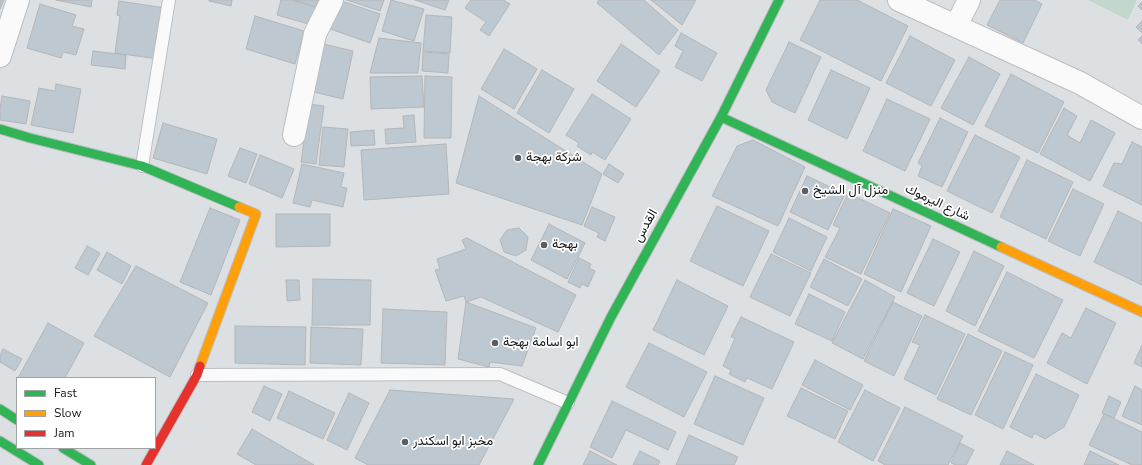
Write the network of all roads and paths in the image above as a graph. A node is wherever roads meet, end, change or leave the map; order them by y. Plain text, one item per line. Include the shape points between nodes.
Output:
1 (18, 0) edge
2 (169, 0) edge
3 (332, 0) edge
4 (779, 0) edge
5 (900, 0) edge
6 (969, 0) edge
7 (956, 26) junction
8 (0, 56) edge
9 (721, 117) junction
10 (1142, 118) edge
11 (0, 130) edge
12 (294, 135) dead end
13 (142, 166) junction
14 (1142, 312) edge
15 (196, 375) junction
16 (568, 403) junction
17 (0, 409) edge
18 (16, 419) edge
19 (0, 441) edge
20 (156, 447) edge
21 (65, 449) edge
22 (155, 449) edge
23 (39, 465) edge
24 (91, 465) edge
25 (146, 465) edge
26 (538, 465) edge

1 - 8 street
2 - 13 lane
3 - 12 street via 315,34
4 - 9 street, القدس
5 - 7 street
6 - 7 street
7 - 10 street via 1080,83
9 - 14 street, شارع اليرموك
9 - 16 street, القدس via 611,317
11 - 13 street
13 - 15 street via 256,214
15 - 16 lane via 500,374
15 - 20 street
16 - 26 street, القدس
17 - 18 street
19 - 23 street
21 - 24 street
22 - 25 street

